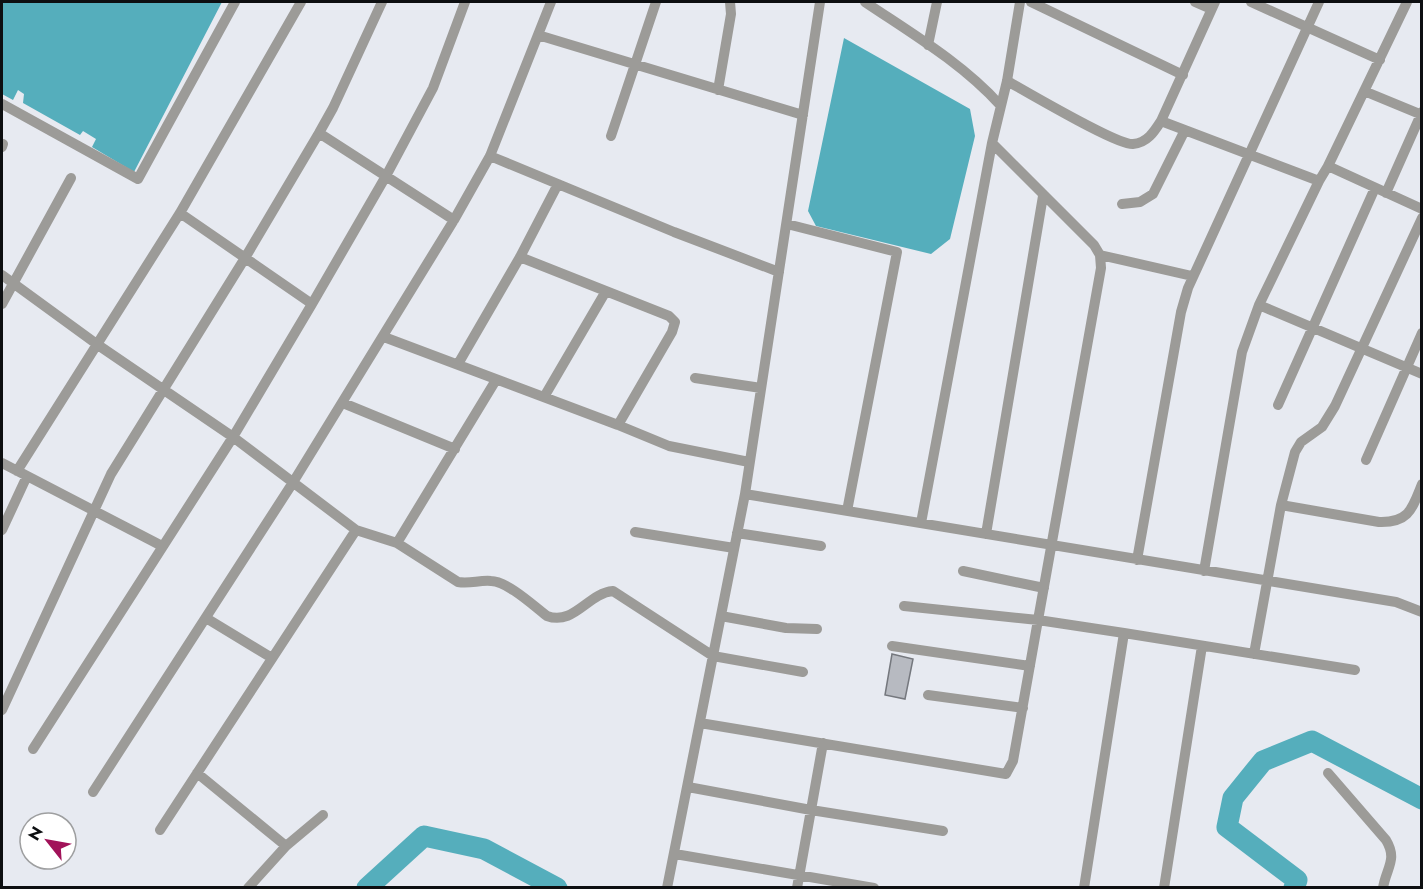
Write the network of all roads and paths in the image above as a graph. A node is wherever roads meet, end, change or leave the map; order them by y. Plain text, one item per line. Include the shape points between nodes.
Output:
1 (235, 2) edge
2 (301, 2) edge
3 (382, 2) edge
4 (465, 2) edge
5 (551, 2) edge
6 (656, 2) edge
7 (730, 2) edge
8 (820, 2) edge
9 (866, 2) edge
10 (937, 2) edge
11 (1020, 2) edge
12 (1031, 2) edge
13 (1194, 2) edge
14 (1251, 2) edge
15 (1319, 2) edge
16 (1407, 2) edge
17 (1213, 5) edge
18 (1307, 27) junction
19 (538, 36) junction
20 (928, 45) junction
21 (1380, 60) junction
22 (634, 66) junction
23 (1183, 75) junction
24 (1007, 81) junction
25 (718, 90) junction
26 (1364, 91) junction
27 (2, 104) edge
28 (1000, 105) junction
29 (1421, 114) edge
30 (802, 115) junction
31 (1161, 121) junction
32 (1185, 130) junction
33 (319, 133) junction
34 (611, 136) dead end
35 (992, 143) junction
36 (1249, 154) junction
37 (490, 156) junction
38 (1328, 166) junction
39 (386, 176) junction
40 (71, 178) dead end
41 (1319, 181) junction
42 (558, 184) junction
43 (1375, 188) junction
44 (1386, 193) junction
45 (1043, 196) junction
46 (1122, 204) dead end
47 (1422, 209) edge
48 (180, 213) junction
49 (1422, 218) edge
50 (454, 220) junction
51 (787, 224) junction
52 (1100, 255) junction
53 (520, 257) junction
54 (245, 258) junction
55 (779, 272) junction
56 (2, 275) edge
57 (1192, 276) junction
58 (13, 283) junction
59 (606, 291) junction
60 (2, 304) edge
61 (312, 304) junction
62 (1259, 304) junction
63 (1313, 328) junction
64 (1422, 333) edge
65 (384, 337) junction
66 (98, 345) junction
67 (1361, 349) junction
68 (458, 364) junction
69 (1407, 368) junction
70 (1422, 374) edge
71 (695, 378) dead end
72 (496, 380) junction
73 (761, 388) junction
74 (163, 390) junction
75 (544, 397) junction
76 (343, 403) junction
77 (1278, 405) dead end
78 (618, 424) junction
79 (233, 437) junction
80 (455, 449) junction
81 (1366, 460) dead end
82 (749, 462) junction
83 (2, 463) edge
84 (22, 473) junction
85 (292, 484) junction
86 (1422, 484) edge
87 (745, 494) junction
88 (1281, 506) junction
89 (93, 509) junction
90 (847, 511) junction
91 (921, 523) junction
92 (2, 530) edge
93 (356, 530) junction
94 (634, 532) dead end
95 (737, 533) junction
96 (986, 534) junction
97 (397, 543) junction
98 (1052, 545) junction
99 (162, 546) junction
100 (821, 546) dead end
101 (734, 548) junction
102 (1137, 560) junction
103 (963, 571) dead end
104 (1204, 571) junction
105 (1267, 581) junction
106 (1044, 588) junction
107 (904, 606) dead end
108 (1422, 612) edge
109 (721, 616) junction
110 (206, 618) junction
111 (1038, 620) junction
112 (817, 629) dead end
113 (1124, 633) junction
114 (892, 646) dead end
115 (1202, 646) junction
116 (1254, 654) junction
117 (713, 656) junction
118 (272, 658) junction
119 (1030, 666) junction
120 (1354, 670) dead end
121 (803, 672) dead end
122 (928, 695) dead end
123 (1023, 708) junction
124 (2, 710) edge
125 (700, 723) junction
126 (823, 743) junction
127 (33, 749) dead end
128 (197, 773) junction
129 (1328, 773) dead end
130 (688, 787) junction
131 (93, 792) dead end
132 (811, 810) junction
133 (323, 815) dead end
134 (160, 830) dead end
135 (943, 831) dead end
136 (286, 846) junction
137 (675, 854) junction
138 (798, 882) edge
139 (249, 888) edge
140 (667, 888) edge
141 (874, 888) edge
142 (1084, 888) edge
143 (1164, 888) edge
144 (1383, 888) edge

1 - 27 street via 138,179
2 - 48 street
3 - 33 street
4 - 39 street via 433,88
5 - 19 street
6 - 22 street
7 - 25 street
8 - 30 street
9 - 20 street
10 - 20 street
11 - 24 street
12 - 23 street
13 - 17 street
14 - 18 street
15 - 18 street
16 - 21 street
17 - 23 street
18 - 21 street
18 - 36 street
19 - 22 street
19 - 37 street
20 - 28 street
21 - 26 street
22 - 25 street
22 - 34 street
23 - 31 street
24 - 28 street
24 - 31 street via 1131,144 1151,136
25 - 30 street
26 - 29 street
26 - 38 street
28 - 35 street
29 - 44 street
30 - 51 street
31 - 32 street
32 - 36 street
32 - 46 street via 1152,194 1140,202
33 - 39 street
33 - 54 street
35 - 45 street
35 - 91 street
36 - 41 street
36 - 57 street
37 - 42 street
37 - 50 street
38 - 41 street
38 - 43 street
39 - 50 street
39 - 61 street
40 - 58 street
41 - 62 street
42 - 53 street
42 - 55 street
43 - 44 street
43 - 63 street
44 - 47 street
45 - 52 street
45 - 96 street
48 - 54 street
48 - 66 street
49 - 67 street
50 - 65 street
51 - 55 street
51 - 90 street via 897,252
52 - 57 street
52 - 98 street via 1101,268
53 - 59 street
53 - 68 street
54 - 61 street
54 - 74 street
55 - 73 street
56 - 58 street
57 - 102 street via 1181,312
58 - 60 street
58 - 66 street
59 - 75 street
59 - 78 street via 669,316 675,322
61 - 79 street
62 - 63 street
62 - 104 street via 1242,352
63 - 67 street
63 - 77 street
64 - 69 street
65 - 68 street
65 - 76 street
66 - 74 street
66 - 84 street
67 - 69 street
67 - 88 street via 1328,418 1298,446
68 - 72 street
69 - 70 street
69 - 81 street
71 - 73 street
72 - 75 street
72 - 80 street
73 - 82 street
74 - 79 street
74 - 89 street
75 - 78 street
76 - 80 street
76 - 85 street
78 - 82 street via 669,446
79 - 85 street
79 - 99 street
80 - 97 street
82 - 87 street
83 - 84 street
84 - 89 street
84 - 92 street
85 - 93 street
85 - 110 street
86 - 88 street via 1409,512 1392,523
87 - 90 street
87 - 95 street
88 - 105 street
89 - 99 street
89 - 124 street
90 - 91 street
91 - 96 street
93 - 97 street
93 - 118 street
94 - 101 street
95 - 100 street
95 - 101 street
96 - 98 street
97 - 117 street via 458,582 500,583 556,619 574,613 604,591 613,591
98 - 102 street
98 - 106 street
99 - 127 street
101 - 109 street
102 - 104 street
103 - 106 street
104 - 105 street
105 - 108 street via 1396,602
105 - 116 street
106 - 111 street
107 - 111 street
109 - 112 street via 786,628
109 - 117 street
110 - 118 street
110 - 131 street
111 - 113 street
111 - 119 street
113 - 115 street
113 - 142 street
114 - 119 street
115 - 116 street
115 - 143 street
116 - 120 street
117 - 121 street
117 - 125 street
118 - 128 street
119 - 123 street
122 - 123 street
123 - 126 street via 1012,767 1006,774
125 - 126 street
125 - 130 street
126 - 132 street
128 - 134 street
128 - 136 street
129 - 144 street via 1391,848
130 - 132 street
130 - 137 street
132 - 135 street
132 - 138 street
133 - 136 street
136 - 139 street
137 - 138 street
137 - 140 street
138 - 141 street

